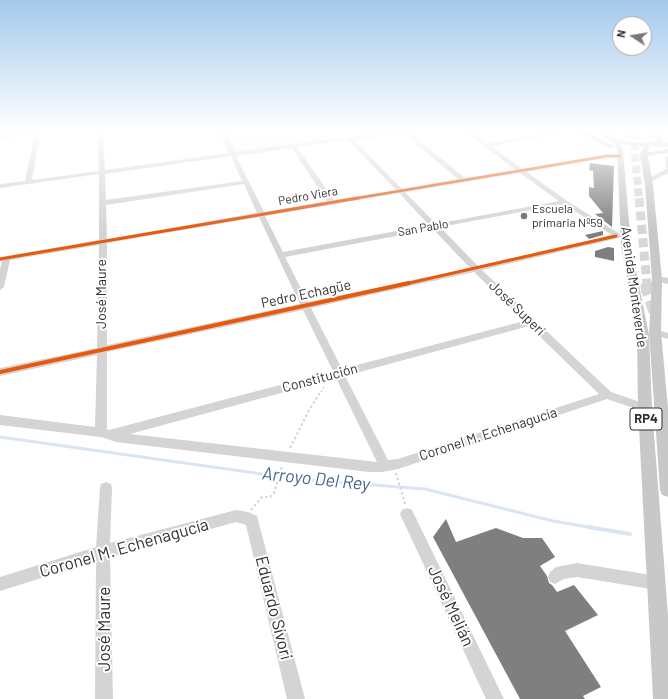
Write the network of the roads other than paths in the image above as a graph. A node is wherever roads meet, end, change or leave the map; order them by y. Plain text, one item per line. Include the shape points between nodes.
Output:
1 (32, 164) edge
2 (101, 164) edge
3 (162, 164) edge
4 (237, 164) edge
5 (305, 164) edge
6 (374, 164) edge
7 (443, 164) edge
8 (512, 164) edge
9 (564, 164) edge
10 (614, 164) edge
11 (649, 164) edge
12 (668, 169) edge
13 (522, 171) junction
14 (101, 172) junction
15 (464, 181) junction
16 (648, 181) junction
17 (28, 182) junction
18 (246, 182) junction
19 (0, 186) edge
20 (401, 191) junction
21 (332, 202) junction
22 (566, 202) junction
23 (102, 203) junction
24 (262, 214) junction
25 (435, 226) junction
26 (620, 237) junction
27 (102, 241) junction
28 (280, 255) junction
29 (4, 258) edge
30 (476, 269) junction
31 (665, 282) edge
32 (0, 287) edge
33 (306, 306) junction
34 (532, 322) junction
35 (655, 332) junction
36 (668, 336) edge
37 (101, 350) junction
38 (0, 372) edge
39 (335, 374) junction
40 (607, 395) junction
41 (645, 408) junction
42 (0, 420) edge
43 (105, 433) junction
44 (385, 466) junction
45 (106, 488) dead end
46 (668, 490) edge
47 (407, 514) dead end
48 (248, 518) joint
49 (103, 552) junction
50 (555, 577) dead end
51 (658, 583) junction
52 (0, 584) edge
53 (104, 699) edge
54 (296, 699) edge
55 (495, 699) edge
56 (662, 699) edge

1 - 17 street
2 - 14 street, José Maure
3 - 14 street
4 - 18 street
5 - 21 street
6 - 20 street, José Superí
7 - 15 street
8 - 13 street
9 - 13 street, Pedro Viera
10 - 26 main road, Avenida Monteverde / RP4
11 - 16 main road, Avenida Monteverde / RP4
12 - 16 street
13 - 15 street, Pedro Viera
13 - 22 street
14 - 17 street
14 - 23 street, José Maure
15 - 20 street, Pedro Viera
16 - 31 main road, Avenida Monteverde / RP4
17 - 19 street
18 - 23 street
18 - 24 street
20 - 21 street, Pedro Viera
20 - 25 street, José Superí
21 - 24 street, Pedro Viera
22 - 25 street, San Pablo
22 - 26 street
23 - 27 street, José Maure
24 - 27 street, Pedro Viera
24 - 28 street
25 - 28 street, San Pablo
25 - 30 street, José Superí
26 - 30 street, Pedro Echagüe
26 - 41 main road, Avenida Monteverde / RP4 via 643,335
27 - 29 street, Pedro Viera
27 - 37 street, José Maure
28 - 33 street
29 - 32 street
30 - 33 street, Pedro Echagüe
30 - 34 street, José Superí
31 - 35 main road, Avenida Monteverde / RP4 via 654,312
33 - 37 street, Pedro Echagüe
33 - 39 street
34 - 39 street, Constitución
34 - 40 street, José Superí
35 - 36 street
35 - 46 main road, Avenida Monteverde / RP4
37 - 38 street, Pedro Echagüe
37 - 43 street, José Maure
39 - 43 street, Constitución
39 - 44 street
40 - 41 street, José Superí
40 - 44 street, Coronel M. Echenagucía via 398,464
41 - 51 main road, Avenida Monteverde / RP4
42 - 43 street
43 - 44 street, Coronel M. Echenagucía via 116,437 369,467
45 - 49 street, José Maure
47 - 55 street, José Melián
48 - 49 street, Coronel M. Echenagucía via 236,516
48 - 54 street, Eduardo Sívori via 254,528
49 - 52 street, Coronel M. Echenagucía
49 - 53 street, José Maure
50 - 51 street via 561,572 577,570
51 - 56 main road, Avenida Monteverde / RP4

